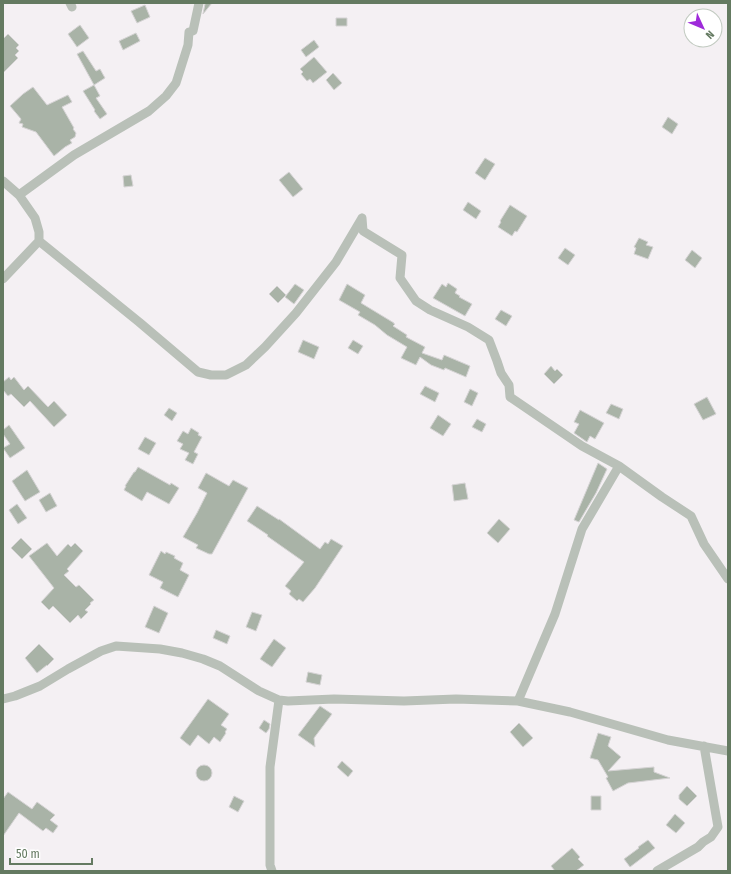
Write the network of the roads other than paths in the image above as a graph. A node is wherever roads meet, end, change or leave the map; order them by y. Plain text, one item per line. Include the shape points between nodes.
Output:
1 (199, 3) edge
2 (3, 181) edge
3 (19, 195) junction
4 (39, 241) junction
5 (3, 279) edge
6 (619, 466) junction
7 (728, 579) edge
8 (3, 699) edge
9 (279, 700) junction
10 (518, 702) junction
11 (704, 746) junction
12 (728, 751) edge
13 (272, 871) edge
14 (657, 871) edge

1 - 3 street via 176,83 166,96 149,111 74,155
2 - 3 street
3 - 4 street via 35,218
4 - 5 street
4 - 6 street via 198,372 211,375 226,374 246,365 296,313 336,262 362,218 363,231 402,255 400,278 416,301 489,340 501,373 509,385 510,397 582,446
6 - 7 street via 691,516 704,544
6 - 10 street via 582,529 554,614
8 - 9 street via 40,686 68,668 116,646 160,648 203,659 220,666 258,691
9 - 10 street via 404,701 456,698
9 - 13 street via 270,767
10 - 11 street via 570,712 668,740
11 - 12 street
11 - 14 street via 718,827 711,837 698,847

